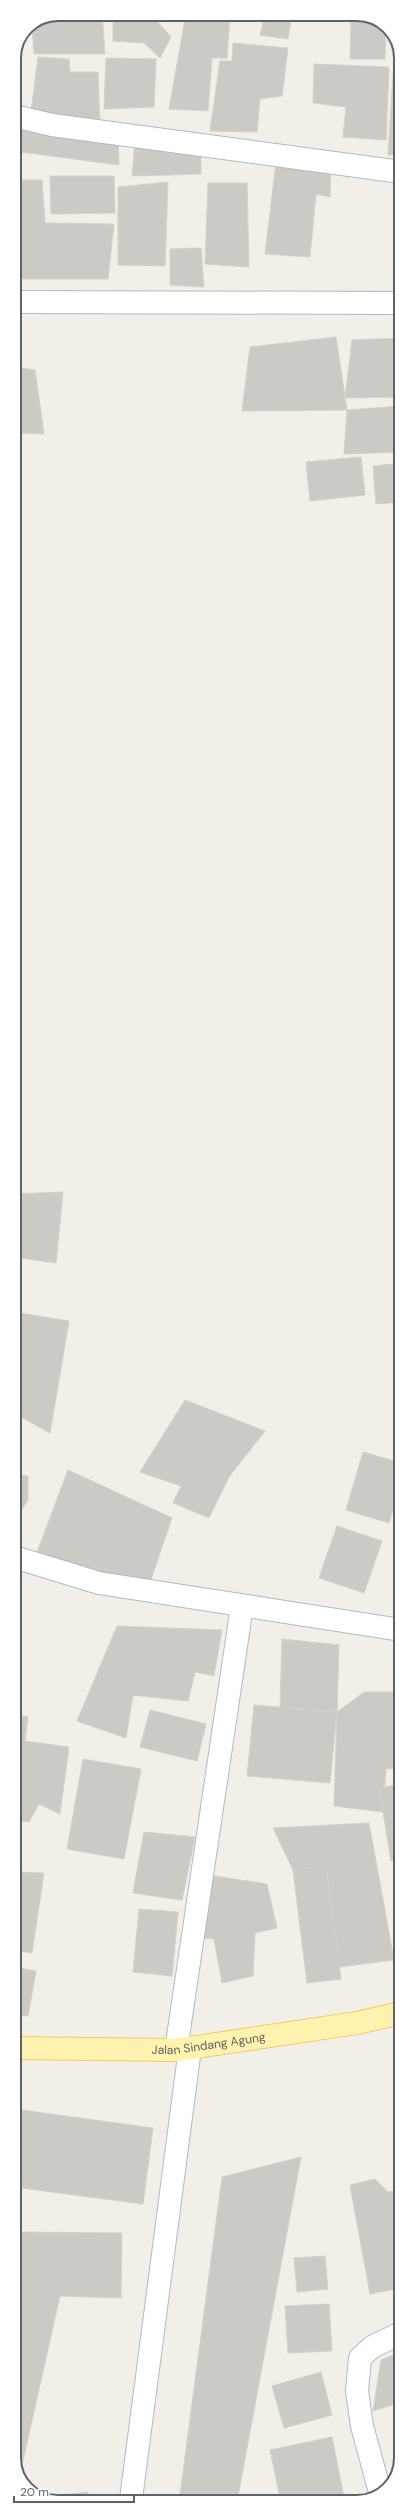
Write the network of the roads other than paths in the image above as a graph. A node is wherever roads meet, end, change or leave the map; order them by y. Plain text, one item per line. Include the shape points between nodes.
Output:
1 (21, 118) edge
2 (394, 171) edge
3 (21, 302) edge
4 (394, 303) edge
5 (21, 1559) edge
6 (242, 1606) junction
7 (394, 1629) edge
8 (394, 2015) edge
9 (21, 2048) edge
10 (183, 2049) junction
11 (394, 2336) edge
12 (379, 2487) edge
13 (131, 2495) edge

1 - 2 street via 52,125
3 - 4 street
5 - 6 street via 98,1583
6 - 7 street
6 - 10 street
8 - 10 main road, Jalan Sindang Agung via 357,2024
9 - 10 main road, Jalan Sindang Agung
10 - 13 street
11 - 12 street via 372,2347 360,2358 357,2391 362,2426

